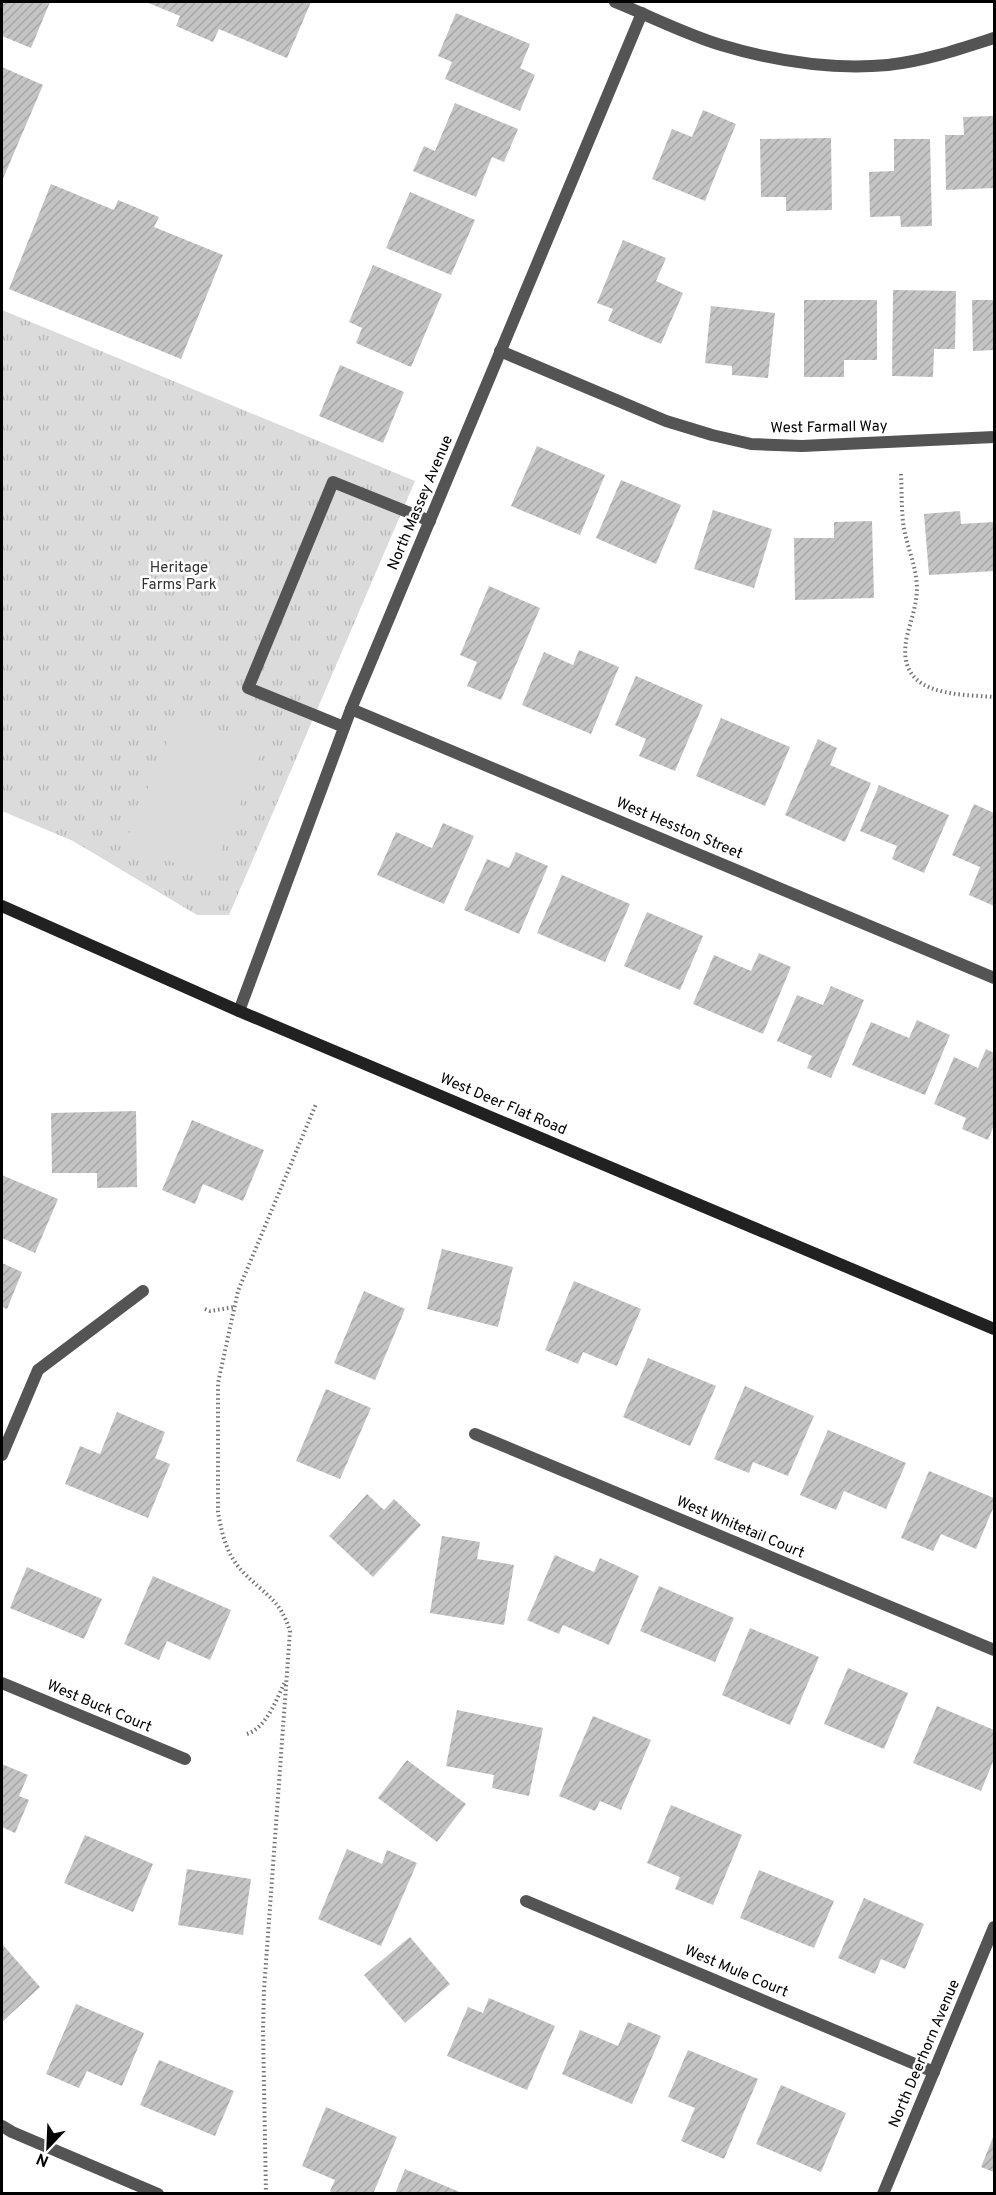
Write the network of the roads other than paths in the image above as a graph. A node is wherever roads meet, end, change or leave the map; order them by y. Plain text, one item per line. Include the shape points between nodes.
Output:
1 (615, 2) edge
2 (642, 13) junction
3 (994, 38) edge
4 (500, 351) junction
5 (994, 437) edge
6 (430, 521) junction
7 (351, 709) junction
8 (344, 728) junction
9 (2, 906) edge
10 (994, 978) edge
11 (239, 1011) junction
12 (143, 1292) dead end
13 (994, 1329) edge
14 (475, 1434) dead end
15 (2, 1455) edge
16 (994, 1650) edge
17 (2, 1683) edge
18 (185, 1760) dead end
19 (526, 1901) dead end
20 (994, 1927) edge
21 (934, 2072) junction
22 (2, 2126) edge
23 (150, 2192) edge
24 (884, 2193) edge

1 - 2 street
2 - 3 street via 719,44 771,58 848,67 930,58
2 - 4 street, North Massey Avenue
4 - 5 street, West Farmall Way via 666,421 751,444 802,446
4 - 6 street, North Massey Avenue
6 - 7 street, North Massey Avenue
6 - 8 street via 333,482 248,688
7 - 8 street, North Massey Avenue
7 - 10 street, West Hesston Street
8 - 11 street, North Massey Avenue
9 - 11 main road, West Deer Flat Road
11 - 13 main road, West Deer Flat Road
12 - 15 street via 38,1370
14 - 16 street, West Whitetail Court
17 - 18 street, West Buck Court
19 - 21 street, West Mule Court
20 - 21 street, North Deerhorn Avenue
21 - 24 street, North Deerhorn Avenue
22 - 23 street

